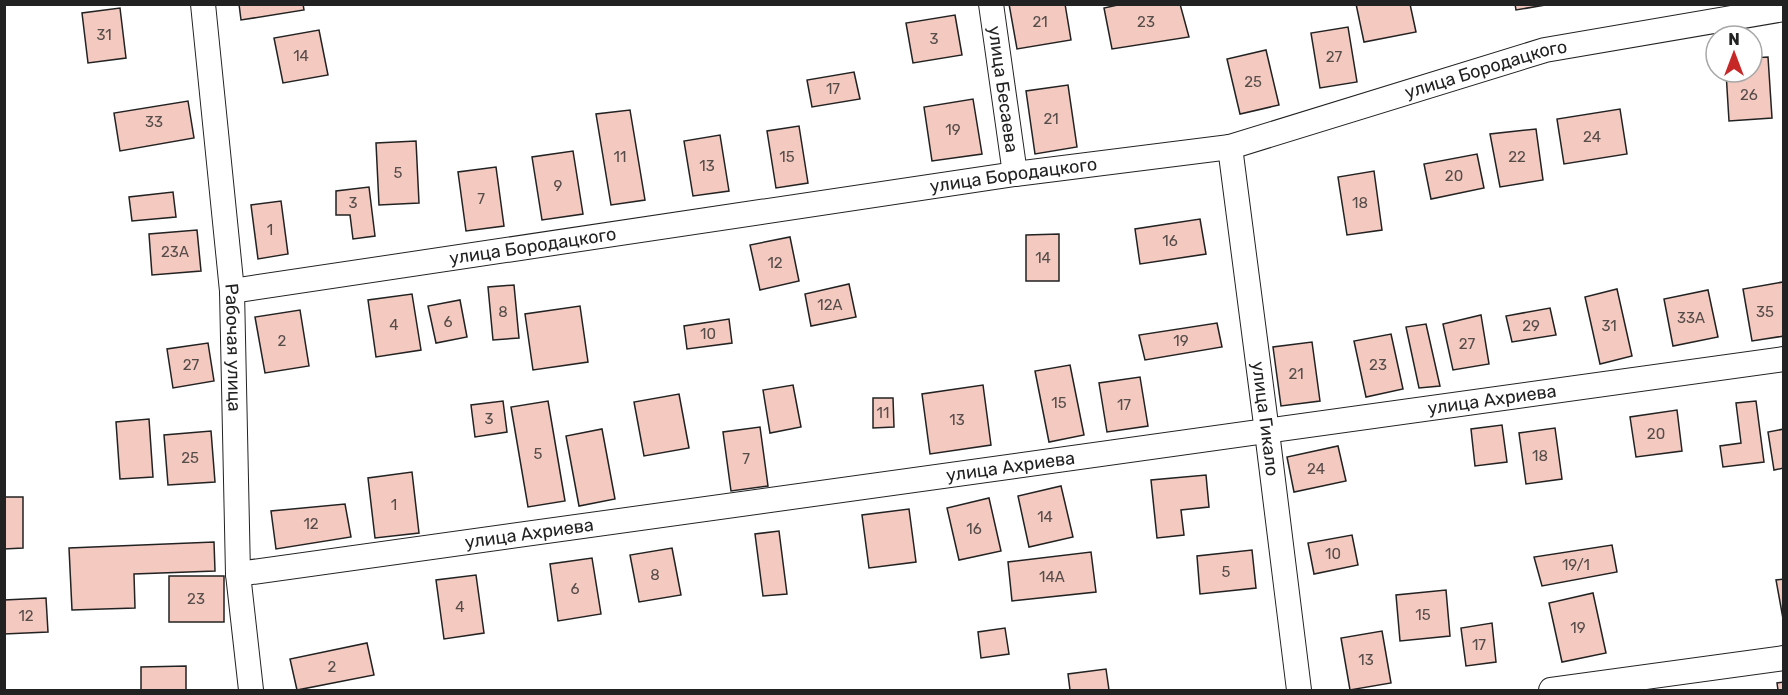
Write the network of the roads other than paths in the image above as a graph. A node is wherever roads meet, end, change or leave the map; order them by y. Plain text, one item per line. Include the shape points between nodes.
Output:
1 (203, 4) edge
2 (991, 4) edge
3 (1784, 9) edge
4 (1230, 147) junction
5 (1015, 174) junction
6 (232, 291) junction
7 (1784, 359) edge
8 (1268, 432) junction
9 (238, 574) junction
10 (1784, 658) edge
11 (251, 690) edge
12 (1299, 690) edge
13 (1551, 690) edge

1 - 6 street, Рабочая улица
2 - 5 street, улица Бесаева
3 - 4 street, улица Бородацкого via 1545,50
4 - 5 street, улица Бородацкого
4 - 8 street, улица Гикало
5 - 6 street, улица Бородацкого
6 - 9 street, Рабочая улица
7 - 8 street, улица Ахриева
8 - 9 street, улица Ахриева
8 - 12 street, улица Гикало
9 - 11 street, Рабочая улица
10 - 13 street

